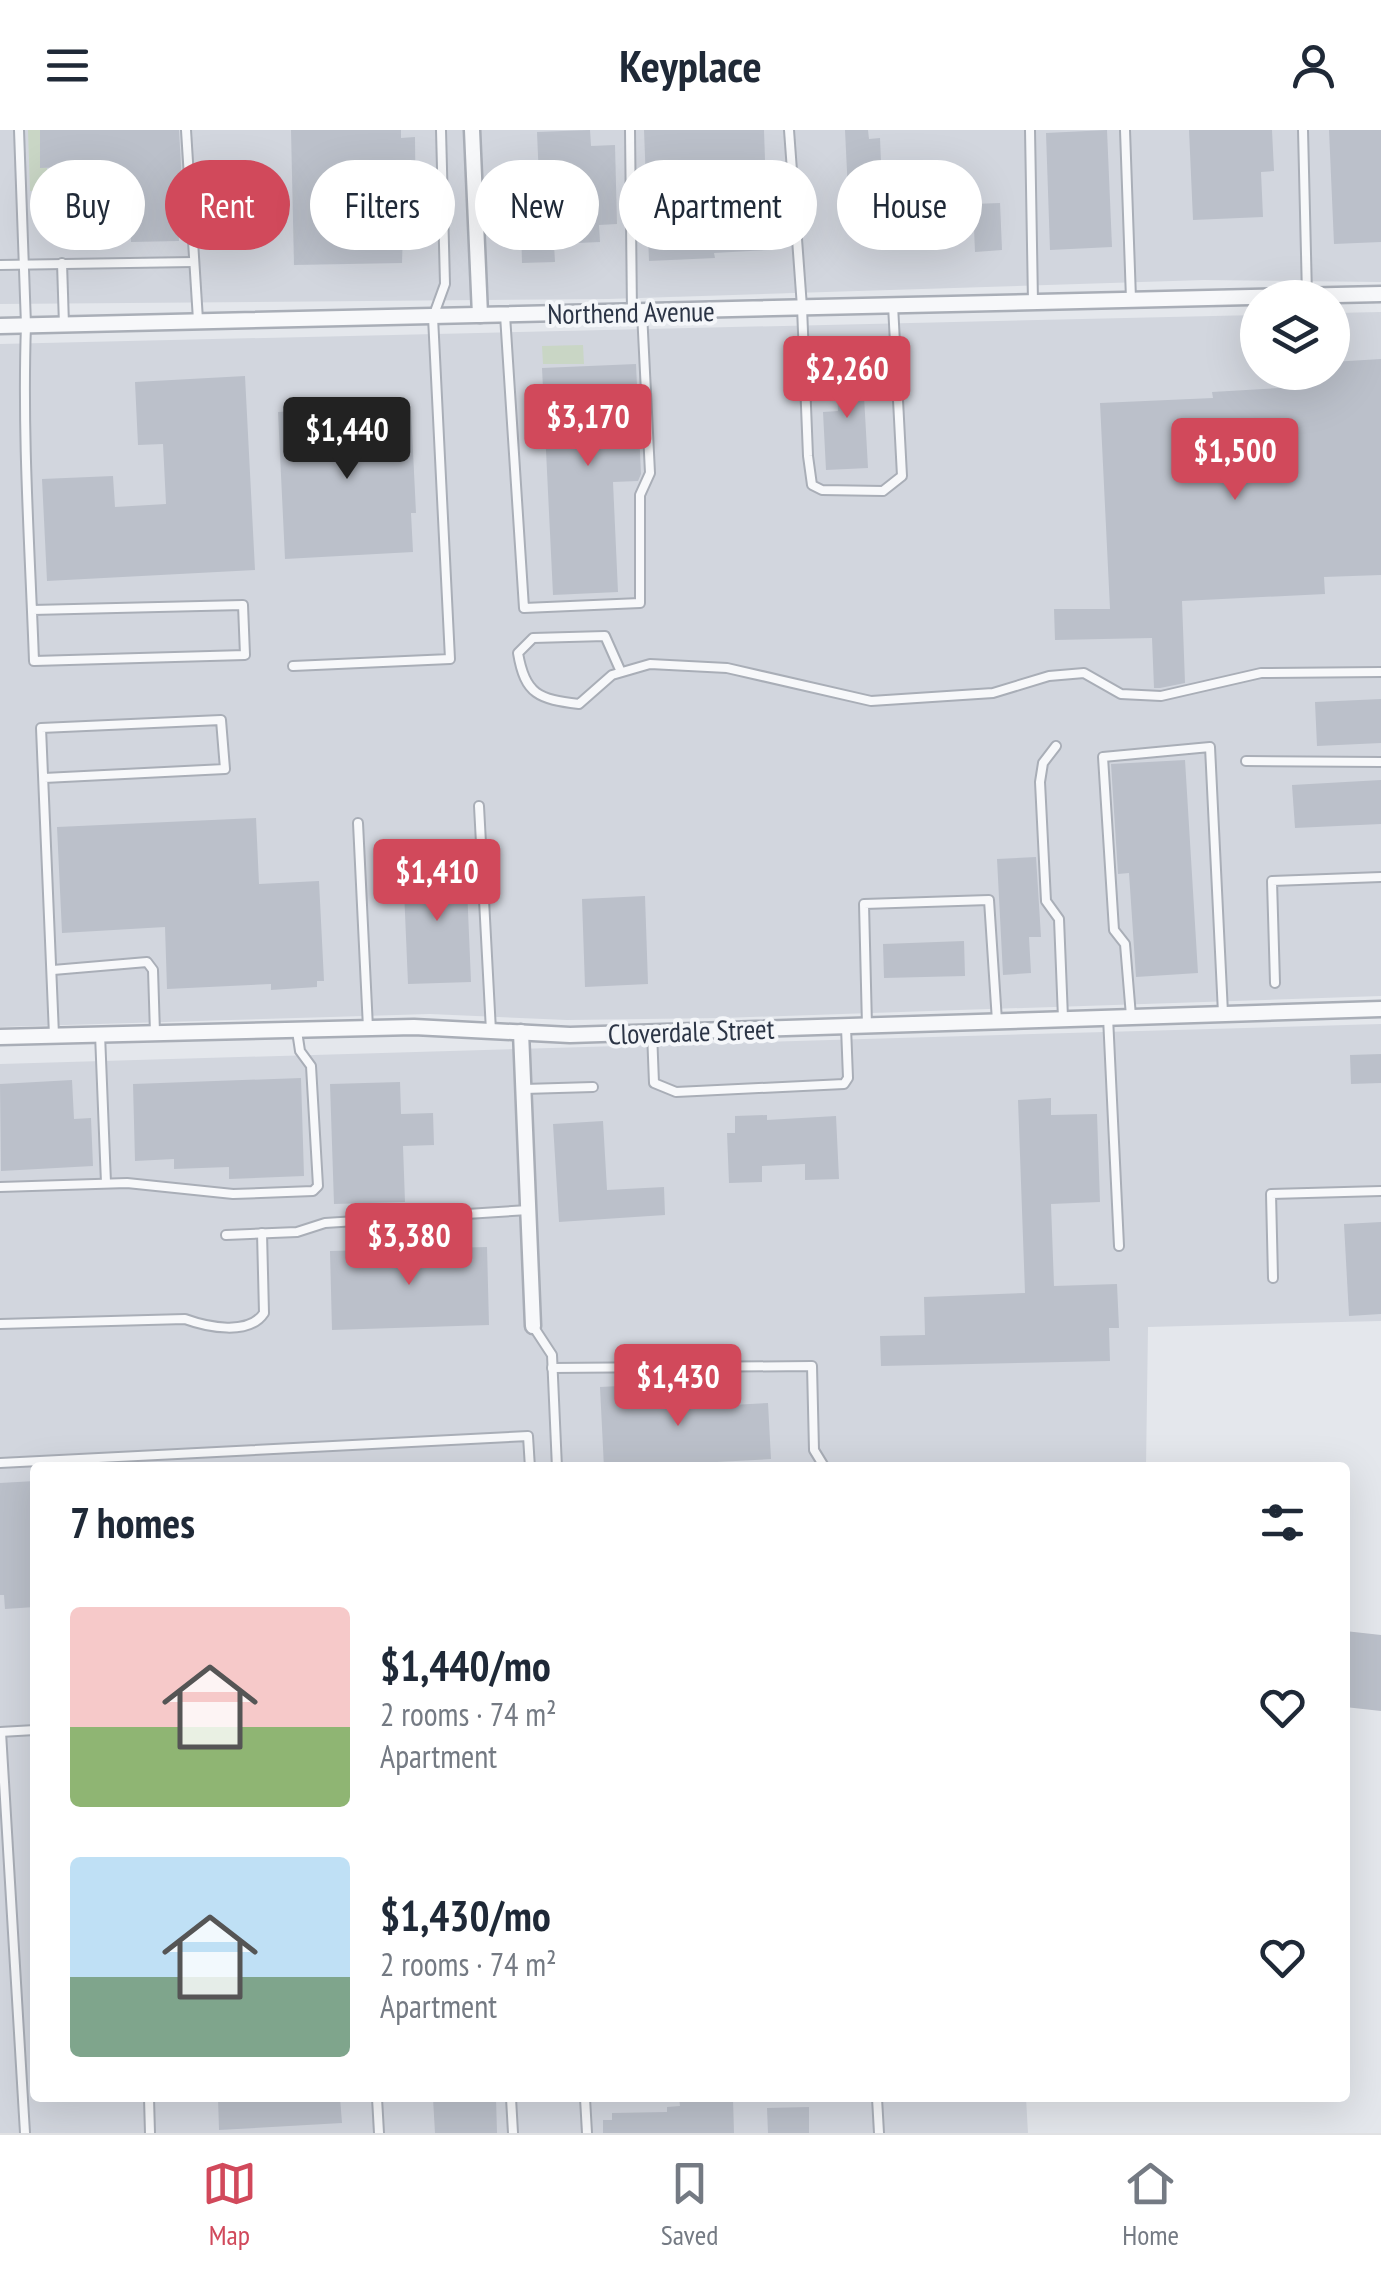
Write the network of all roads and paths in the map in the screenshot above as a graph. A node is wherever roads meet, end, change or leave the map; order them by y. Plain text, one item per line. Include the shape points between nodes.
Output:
1 (19, 130) edge
2 (186, 130) edge
3 (440, 130) edge
4 (472, 130) edge
5 (630, 130) edge
6 (788, 130) edge
7 (1030, 130) edge
8 (1126, 130) edge
9 (1304, 130) edge
10 (62, 262) junction
11 (194, 262) junction
12 (23, 264) junction
13 (0, 265) edge
14 (1307, 280) edge
15 (1350, 294) edge
16 (1381, 294) edge
17 (1240, 297) edge
18 (1131, 299) junction
19 (1032, 302) junction
20 (894, 305) junction
21 (802, 307) junction
22 (637, 312) junction
23 (505, 314) junction
24 (480, 315) junction
25 (433, 316) junction
26 (198, 322) junction
27 (26, 325) junction
28 (64, 325) junction
29 (0, 326) edge
30 (32, 610) junction
31 (293, 666) dead end
32 (621, 672) junction
33 (1381, 672) edge
34 (1056, 746) dead end
35 (1246, 761) dead end
36 (1381, 762) edge
37 (44, 778) junction
38 (478, 806) dead end
39 (358, 822) dead end
40 (1381, 877) edge
41 (53, 970) junction
42 (1276, 983) dead end
43 (1381, 1009) edge
44 (1223, 1014) junction
45 (1108, 1016) junction
46 (1131, 1016) junction
47 (1063, 1018) junction
48 (997, 1020) junction
49 (846, 1026) junction
50 (867, 1026) junction
51 (368, 1028) junction
52 (297, 1030) junction
53 (491, 1031) junction
54 (522, 1032) junction
55 (652, 1032) junction
56 (155, 1033) junction
57 (100, 1034) junction
58 (54, 1035) junction
59 (0, 1037) edge
60 (593, 1087) dead end
61 (524, 1089) junction
62 (106, 1184) junction
63 (0, 1186) edge
64 (1381, 1190) edge
65 (528, 1210) junction
66 (262, 1233) junction
67 (226, 1235) dead end
68 (1119, 1246) dead end
69 (1272, 1278) dead end
70 (0, 1324) edge
71 (533, 1326) joint
72 (552, 1368) junction
73 (530, 1462) edge
74 (557, 1462) edge
75 (821, 1462) edge
76 (0, 1463) edge
77 (30, 1730) edge
78 (0, 1732) edge
79 (148, 2102) edge
80 (377, 2102) edge
81 (511, 2102) edge
82 (585, 2102) edge
83 (877, 2102) edge
84 (25, 2133) edge
85 (150, 2133) edge
86 (379, 2133) edge
87 (512, 2133) edge
88 (587, 2133) edge
89 (879, 2133) edge

1 - 12 lane
2 - 11 lane
3 - 25 lane via 445,284
4 - 24 street
5 - 22 lane
6 - 21 lane
7 - 19 lane
8 - 18 lane
9 - 14 lane
10 - 11 lane
10 - 12 lane
10 - 28 lane
11 - 26 lane
12 - 13 lane
12 - 27 lane
15 - 16 street, Northend Avenue
17 - 18 street, Northend Avenue
18 - 19 street, Northend Avenue
19 - 20 street, Northend Avenue
20 - 21 street, Northend Avenue
20 - 21 lane via 902,476 883,491 812,485
21 - 22 street, Northend Avenue
22 - 23 street, Northend Avenue
22 - 23 lane via 650,473 640,495 640,604 524,608
23 - 24 street, Northend Avenue
24 - 25 street, Northend Avenue
25 - 26 street, Northend Avenue
25 - 31 lane via 450,659
26 - 28 street, Northend Avenue
27 - 28 street, Northend Avenue
27 - 29 street, Northend Avenue
27 - 30 lane
30 - 30 lane via 34,661 245,655 243,605
32 - 32 lane via 605,636 534,638 518,653 522,678 546,700 578,704
32 - 33 lane via 650,664 727,668 870,701 993,693 1084,673 1121,694 1161,696 1262,673
34 - 47 lane via 1040,782 1046,901 1059,919
35 - 36 lane
37 - 37 lane via 225,769 221,720 40,728
37 - 41 lane
38 - 53 lane
39 - 51 lane
40 - 42 lane via 1272,881
41 - 56 lane via 147,962 153,970
41 - 58 lane
43 - 44 street, Cloverdale Street
44 - 46 street, Cloverdale Street
44 - 46 lane via 1210,747 1103,757 1114,930 1125,944
45 - 46 street, Cloverdale Street
45 - 47 street, Cloverdale Street
45 - 68 lane
47 - 48 street, Cloverdale Street
48 - 50 street, Cloverdale Street
48 - 50 lane via 989,900 864,904
49 - 50 street, Cloverdale Street
49 - 55 street, Cloverdale Street
49 - 55 lane via 844,1084 676,1092 654,1083
51 - 52 street, Cloverdale Street
51 - 53 street, Cloverdale Street
52 - 56 street, Cloverdale Street
52 - 62 lane via 311,1066 318,1186 313,1191 232,1194
53 - 54 street, Cloverdale Street
54 - 55 street, Cloverdale Street
54 - 61 street
56 - 57 street, Cloverdale Street
57 - 58 street, Cloverdale Street
57 - 62 lane
58 - 59 street, Cloverdale Street
60 - 61 lane
61 - 65 street
62 - 63 lane
64 - 69 lane via 1271,1194
65 - 66 lane
65 - 71 street
66 - 67 lane
66 - 70 lane via 264,1313 247,1326 206,1327 185,1319
71 - 72 lane
72 - 74 lane
72 - 75 lane via 812,1366 814,1450
73 - 76 lane via 528,1436
77 - 78 lane
78 - 84 lane
79 - 85 lane
80 - 86 lane
81 - 87 lane
82 - 88 lane
83 - 89 lane

